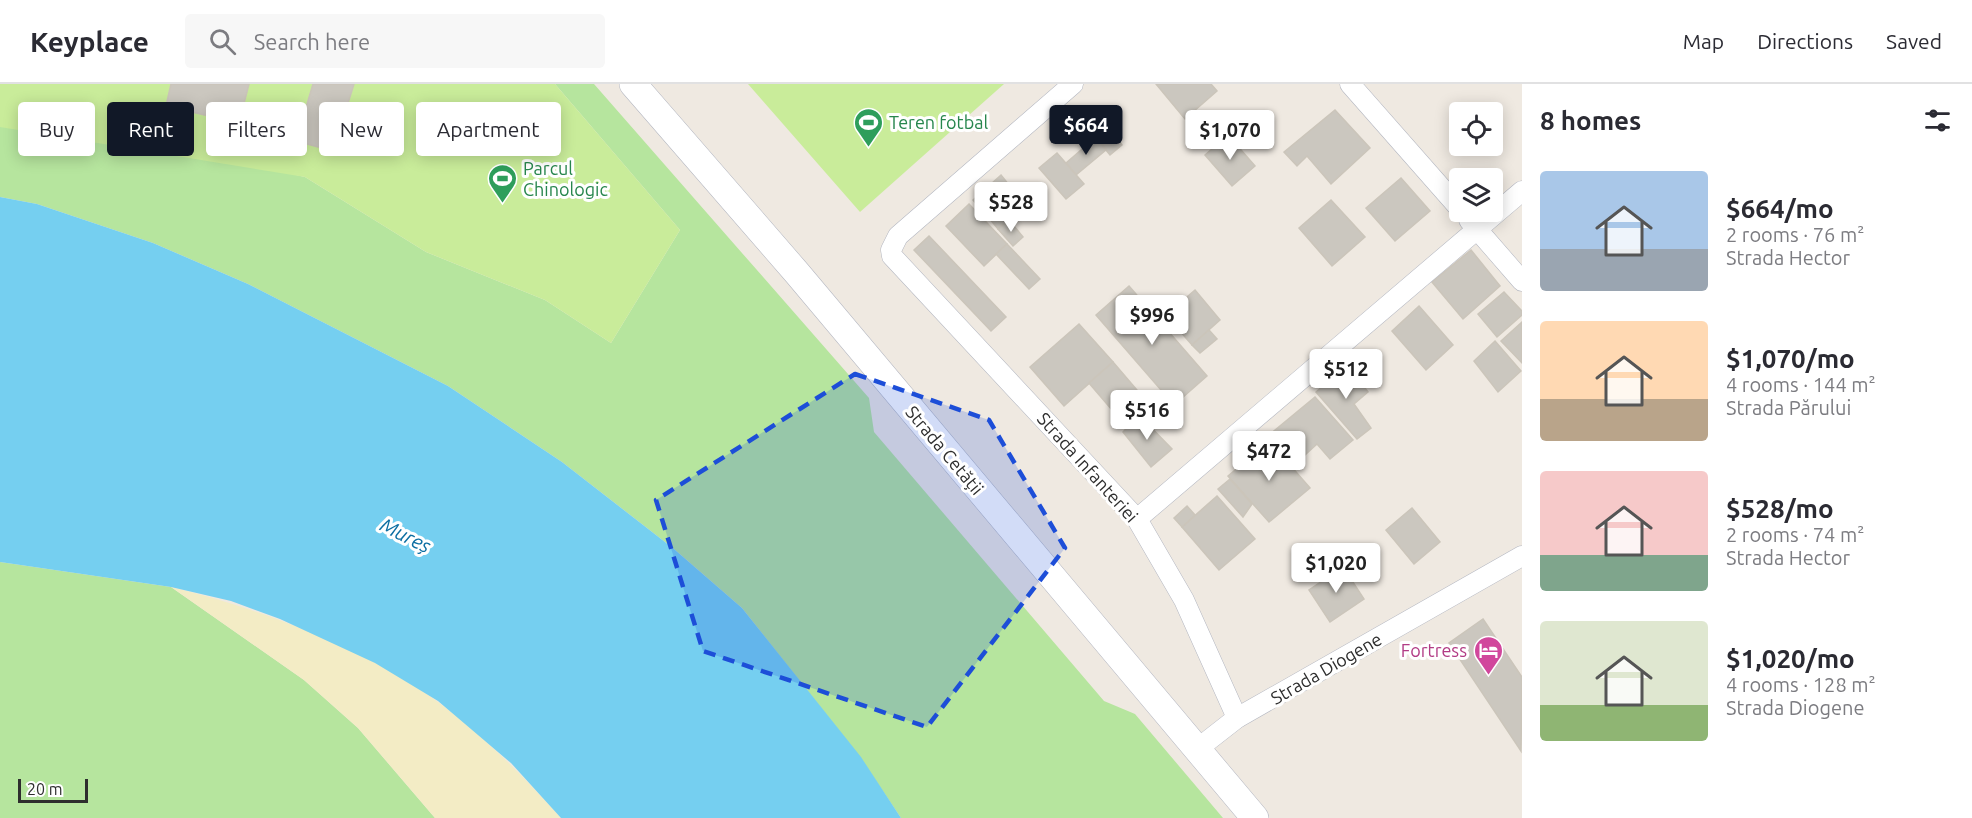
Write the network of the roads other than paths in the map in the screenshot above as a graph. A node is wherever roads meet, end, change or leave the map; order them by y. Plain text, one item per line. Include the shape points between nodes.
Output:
1 (633, 84) edge
2 (1072, 84) edge
3 (1350, 84) edge
4 (1522, 191) edge
5 (1449, 197) edge
6 (1471, 222) edge
7 (1477, 229) junction
8 (1522, 281) edge
9 (1137, 519) junction
10 (1522, 556) edge
11 (1237, 718) junction
12 (1196, 750) junction
13 (1255, 818) edge

1 - 12 street, Strada Cetății
2 - 9 street, Strada Infanteriei via 898,236 891,250 898,263
3 - 5 street
4 - 7 street
6 - 7 street
7 - 8 street
7 - 9 street
9 - 11 street, Strada Infanteriei via 1184,600
10 - 11 street, Strada Diogene
11 - 12 street, Strada Diogene
12 - 13 street, Strada Cetății

